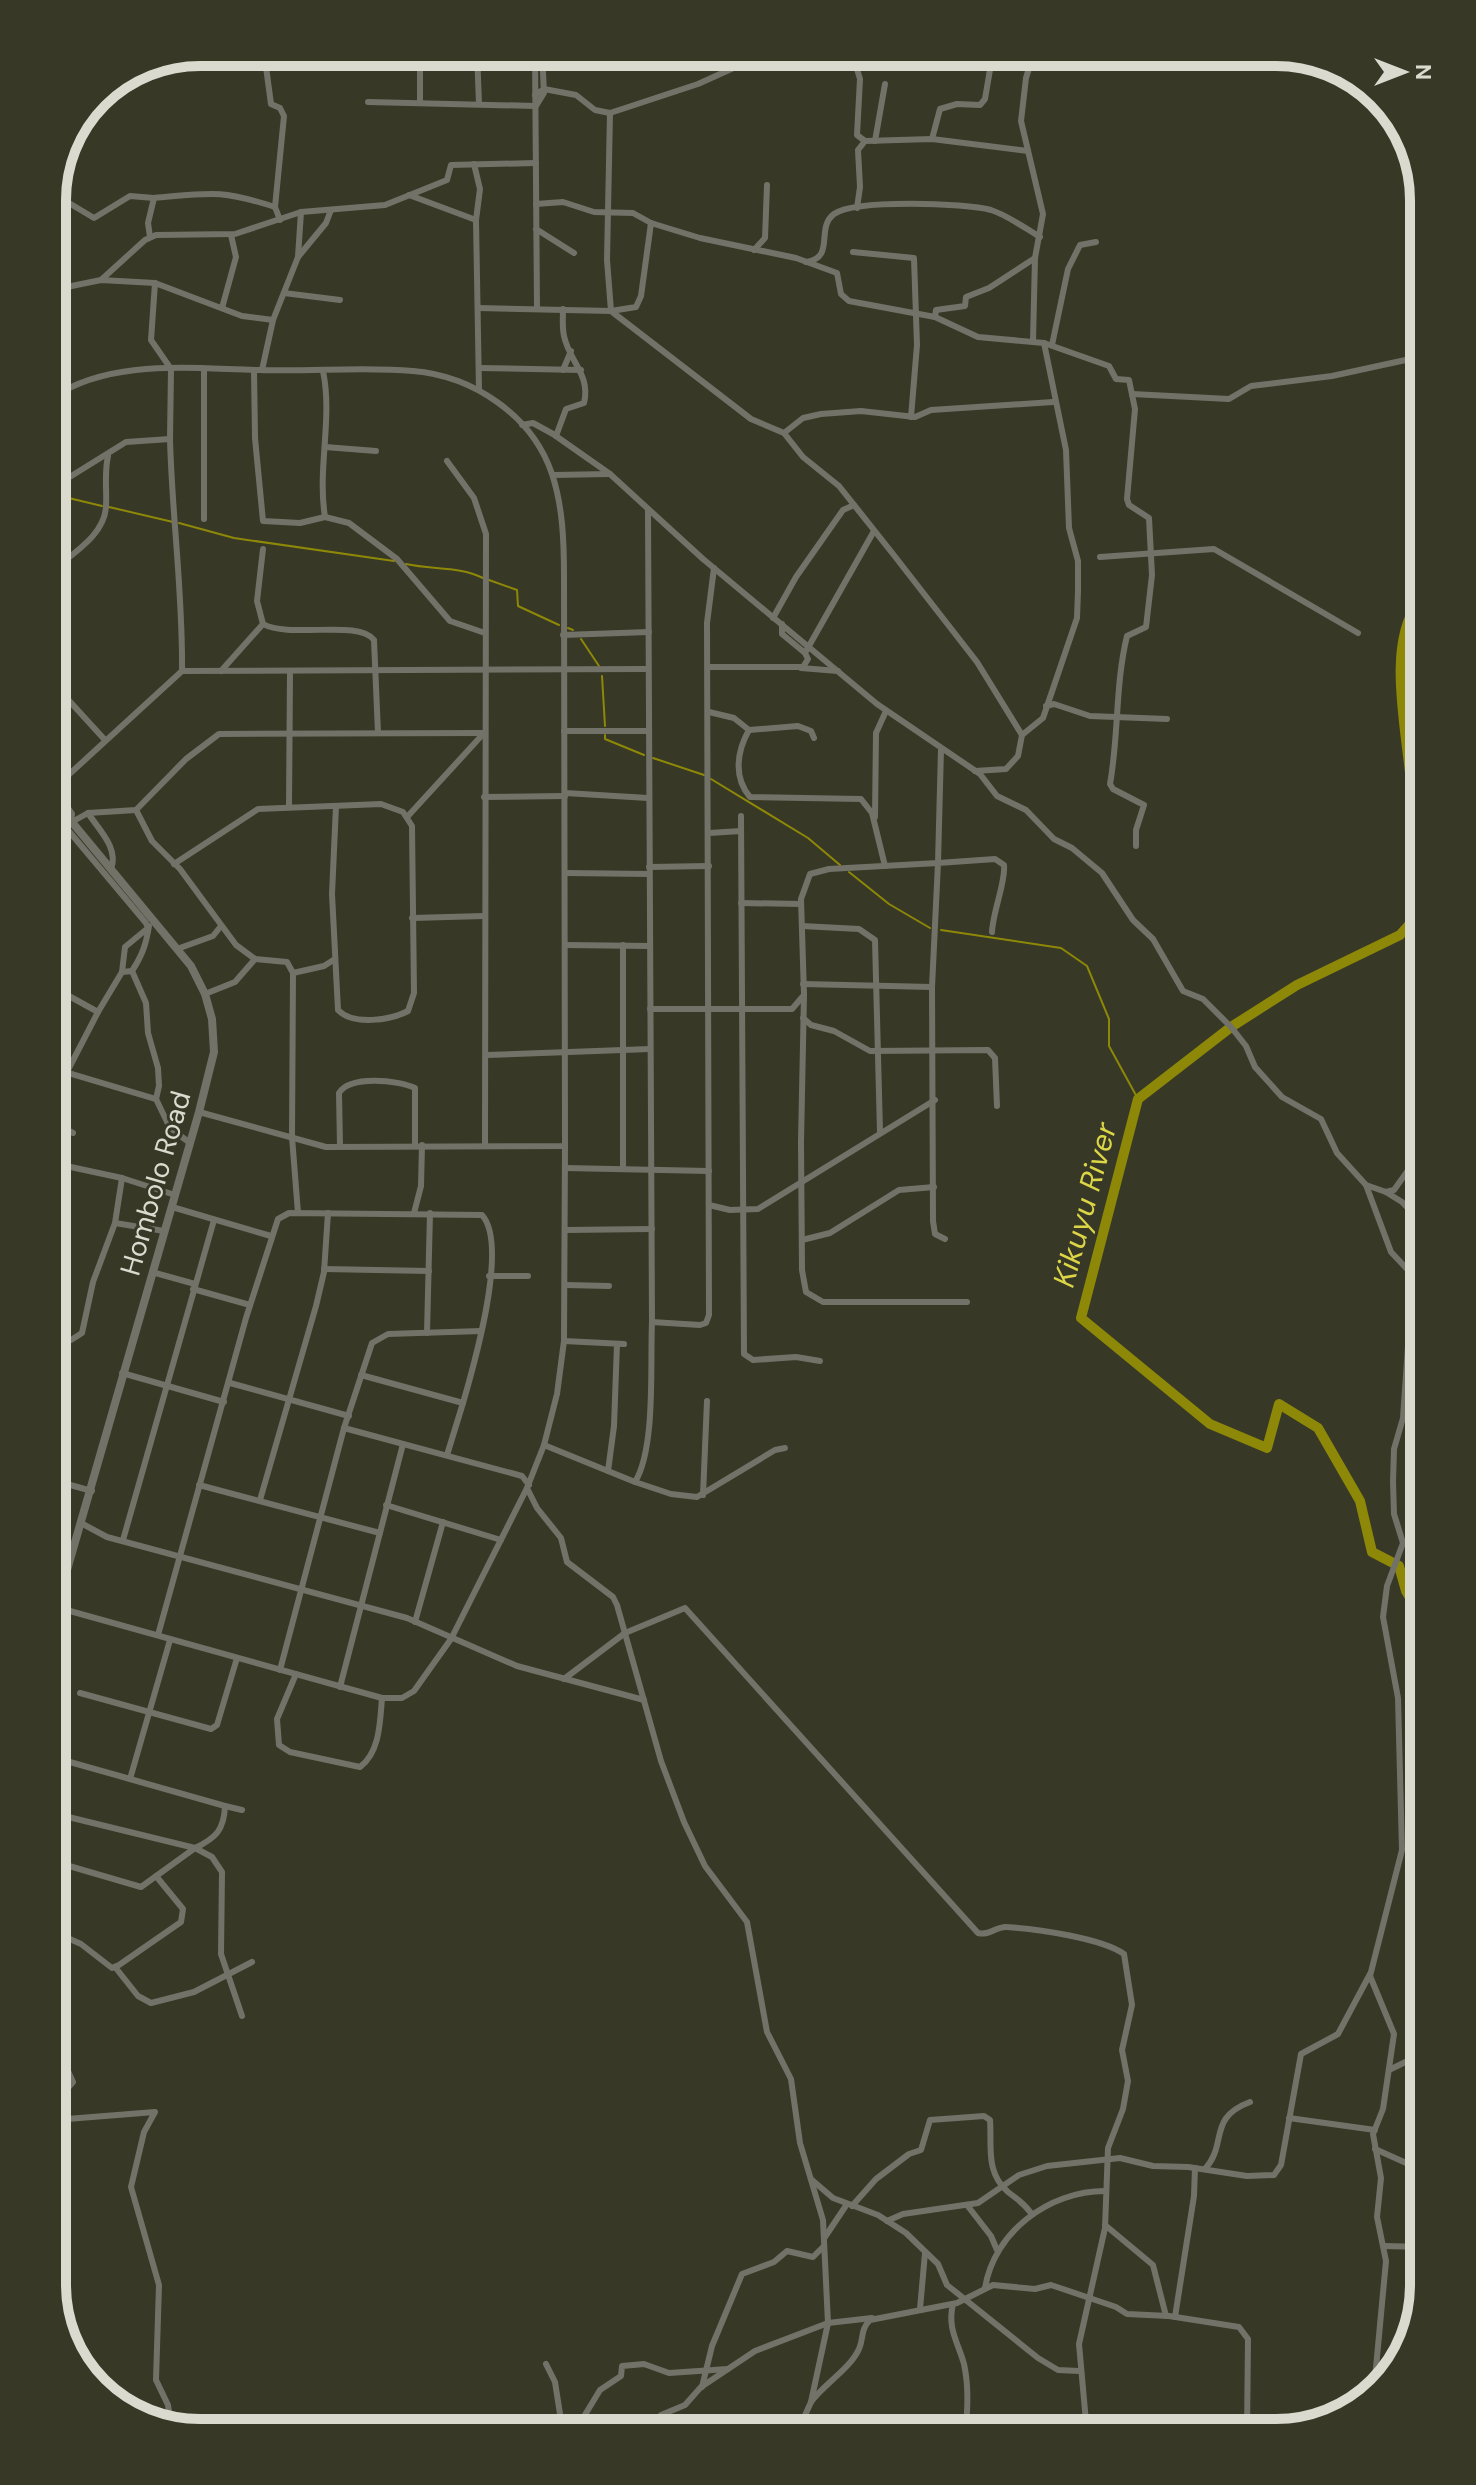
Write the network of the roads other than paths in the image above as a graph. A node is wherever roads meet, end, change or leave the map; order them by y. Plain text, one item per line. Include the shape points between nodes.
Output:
1 (266, 66) edge
2 (420, 66) edge
3 (478, 66) edge
4 (535, 66) edge
5 (543, 66) edge
6 (738, 66) edge
7 (856, 66) edge
8 (991, 66) edge
9 (1031, 66) edge
10 (885, 84) dead end
11 (544, 89) junction
12 (535, 95) junction
13 (368, 102) dead end
14 (420, 103) junction
15 (479, 104) junction
16 (536, 106) junction
17 (610, 113) junction
18 (857, 135) junction
19 (932, 139) junction
20 (865, 141) junction
21 (875, 141) junction
22 (858, 150) junction
23 (1028, 151) junction
24 (536, 163) junction
25 (474, 164) junction
26 (767, 185) dead end
27 (408, 195) junction
28 (154, 198) junction
29 (66, 201) edge
30 (536, 204) junction
31 (275, 207) junction
32 (857, 208) junction
33 (331, 210) junction
34 (301, 212) junction
35 (611, 212) junction
36 (280, 220) junction
37 (476, 220) junction
38 (651, 223) junction
39 (536, 229) junction
40 (231, 235) junction
41 (150, 237) junction
42 (1040, 237) junction
43 (1096, 242) dead end
44 (754, 250) junction
45 (853, 252) dead end
46 (574, 253) dead end
47 (298, 257) junction
48 (1035, 258) junction
49 (805, 262) junction
50 (101, 280) junction
51 (155, 283) junction
52 (66, 287) edge
53 (284, 293) junction
54 (340, 300) dead end
55 (222, 308) junction
56 (478, 308) junction
57 (537, 308) junction
58 (563, 309) junction
59 (611, 311) junction
60 (915, 314) junction
61 (935, 317) junction
62 (273, 320) junction
63 (1033, 341) junction
64 (1044, 343) junction
65 (1052, 345) junction
66 (571, 351) junction
67 (1410, 359) edge
68 (479, 368) junction
69 (171, 369) junction
70 (204, 370) junction
71 (258, 370) junction
72 (563, 370) junction
73 (581, 370) junction
74 (323, 371) junction
75 (66, 389) edge
76 (479, 390) junction
77 (1132, 394) junction
78 (1053, 402) junction
79 (911, 417) junction
80 (522, 425) junction
81 (784, 433) junction
82 (556, 436) junction
83 (170, 439) junction
84 (325, 447) junction
85 (376, 451) dead end
86 (108, 456) junction
87 (447, 461) dead end
88 (88, 465) junction
89 (104, 474) junction
90 (610, 474) junction
91 (553, 475) junction
92 (66, 479) edge
93 (854, 505) junction
94 (648, 511) junction
95 (325, 517) junction
96 (204, 519) dead end
97 (874, 531) junction
98 (263, 549) dead end
99 (1152, 552) junction
100 (1100, 557) dead end
101 (66, 559) edge
102 (714, 568) junction
103 (773, 618) junction
104 (263, 624) junction
105 (649, 632) junction
106 (485, 633) junction
107 (1358, 633) dead end
108 (563, 635) junction
109 (808, 650) junction
110 (708, 667) junction
111 (798, 668) junction
112 (648, 669) junction
113 (182, 671) junction
114 (221, 671) junction
115 (290, 671) junction
116 (484, 671) junction
117 (564, 671) junction
118 (377, 672) junction
119 (840, 672) junction
120 (66, 697) edge
121 (1046, 706) junction
122 (886, 711) junction
123 (709, 712) junction
124 (1115, 718) junction
125 (1167, 719) dead end
126 (749, 730) junction
127 (564, 731) junction
128 (648, 731) junction
129 (289, 732) junction
130 (378, 733) junction
131 (484, 733) junction
132 (1022, 735) junction
133 (814, 738) dead end
134 (105, 740) junction
135 (941, 749) junction
136 (975, 771) junction
137 (66, 775) edge
138 (565, 794) junction
139 (484, 797) junction
140 (648, 798) junction
141 (66, 805) edge
142 (336, 806) junction
143 (289, 807) junction
144 (136, 810) junction
145 (88, 813) junction
146 (408, 816) junction
147 (741, 816) dead end
148 (67, 822) junction
149 (875, 824) junction
150 (741, 831) junction
151 (709, 833) junction
152 (1136, 846) dead end
153 (938, 863) junction
154 (174, 864) junction
155 (709, 866) junction
156 (885, 866) junction
157 (111, 869) junction
158 (649, 870) junction
159 (566, 873) junction
160 (741, 903) junction
161 (801, 904) junction
162 (484, 916) junction
163 (412, 918) junction
164 (151, 924) junction
165 (221, 926) junction
166 (802, 926) junction
167 (992, 932) dead end
168 (213, 936) junction
169 (229, 937) junction
170 (565, 945) junction
171 (623, 945) junction
172 (649, 946) junction
173 (177, 949) junction
174 (255, 959) junction
175 (335, 959) junction
176 (132, 971) junction
177 (122, 972) junction
178 (293, 973) junction
179 (803, 984) junction
180 (876, 986) junction
181 (932, 987) junction
182 (205, 994) junction
183 (804, 995) junction
184 (66, 996) edge
185 (650, 1009) junction
186 (709, 1010) junction
187 (741, 1011) junction
188 (98, 1012) junction
189 (803, 1018) junction
190 (650, 1049) junction
191 (623, 1050) junction
192 (877, 1051) junction
193 (935, 1051) junction
194 (566, 1053) junction
195 (487, 1055) junction
196 (68, 1070) joint
197 (156, 1099) junction
198 (935, 1100) junction
199 (997, 1106) dead end
200 (199, 1112) junction
201 (66, 1129) edge
202 (880, 1132) junction
203 (73, 1133) dead end
204 (292, 1137) junction
205 (190, 1143) junction
206 (418, 1145) junction
207 (340, 1146) junction
208 (485, 1146) junction
209 (565, 1146) junction
210 (66, 1167) edge
211 (565, 1168) junction
212 (623, 1169) junction
213 (1410, 1169) edge
214 (652, 1170) junction
215 (709, 1171) junction
216 (122, 1178) junction
217 (801, 1185) junction
218 (1366, 1185) junction
219 (934, 1187) junction
220 (1386, 1192) junction
221 (175, 1195) junction
222 (709, 1205) junction
223 (172, 1207) junction
224 (1410, 1210) edge
225 (742, 1211) junction
226 (298, 1213) junction
227 (328, 1213) junction
228 (422, 1213) junction
229 (214, 1220) junction
230 (115, 1223) junction
231 (652, 1229) junction
232 (565, 1230) junction
233 (164, 1231) junction
234 (271, 1236) junction
235 (945, 1239) dead end
236 (802, 1240) junction
237 (324, 1269) junction
238 (429, 1271) junction
239 (152, 1272) junction
240 (489, 1276) junction
241 (528, 1276) dead end
242 (566, 1285) junction
243 (194, 1286) junction
244 (609, 1286) dead end
245 (967, 1302) dead end
246 (250, 1305) junction
247 (652, 1322) junction
248 (481, 1331) junction
249 (427, 1333) junction
250 (66, 1338) edge
251 (564, 1341) junction
252 (820, 1361) dead end
253 (122, 1373) junction
254 (361, 1375) junction
255 (230, 1383) junction
256 (164, 1387) junction
257 (288, 1400) junction
258 (707, 1401) dead end
259 (224, 1402) junction
260 (463, 1403) junction
261 (349, 1416) junction
262 (344, 1428) junction
263 (403, 1444) junction
264 (544, 1445) junction
265 (785, 1448) dead end
266 (447, 1455) junction
267 (608, 1471) junction
268 (635, 1482) junction
269 (66, 1484) edge
270 (199, 1485) junction
271 (528, 1487) junction
272 (92, 1491) junction
273 (703, 1495) junction
274 (260, 1500) junction
275 (386, 1505) junction
276 (321, 1516) junction
277 (443, 1522) junction
278 (81, 1523) junction
279 (380, 1533) junction
280 (123, 1540) junction
281 (501, 1540) junction
282 (180, 1558) junction
283 (66, 1570) edge
284 (302, 1589) junction
285 (360, 1605) junction
286 (66, 1610) edge
287 (415, 1622) junction
288 (625, 1633) junction
289 (158, 1635) junction
290 (451, 1639) junction
291 (170, 1640) junction
292 (237, 1658) junction
293 (280, 1670) junction
294 (296, 1674) junction
295 (564, 1679) junction
296 (340, 1687) junction
297 (80, 1693) dead end
298 (382, 1698) junction
299 (644, 1700) junction
300 (147, 1713) junction
301 (66, 1761) edge
302 (130, 1779) junction
303 (225, 1806) junction
304 (242, 1810) dead end
305 (66, 1816) edge
306 (195, 1848) junction
307 (66, 1866) edge
308 (156, 1876) junction
309 (66, 1937) edge
310 (252, 1962) dead end
311 (115, 1967) junction
312 (1370, 1974) junction
313 (228, 1976) junction
314 (242, 2016) dead end
315 (1410, 2060) edge
316 (66, 2067) edge
317 (1389, 2070) junction
318 (66, 2090) edge
319 (1250, 2102) dead end
320 (66, 2115) edge
321 (1289, 2118) junction
322 (1375, 2130) junction
323 (1375, 2149) junction
324 (1107, 2160) junction
325 (1410, 2165) edge
326 (1195, 2168) junction
327 (1205, 2169) junction
328 (812, 2180) junction
329 (1004, 2188) junction
330 (1105, 2191) junction
331 (849, 2205) junction
332 (967, 2205) junction
333 (1031, 2213) junction
334 (887, 2221) junction
335 (1105, 2225) junction
336 (825, 2240) junction
337 (1384, 2246) junction
338 (1410, 2247) edge
339 (997, 2250) junction
340 (925, 2253) junction
341 (985, 2288) junction
342 (1089, 2297) junction
343 (968, 2299) junction
344 (953, 2304) junction
345 (920, 2309) junction
346 (1166, 2316) junction
347 (1175, 2317) junction
348 (874, 2318) junction
349 (828, 2323) junction
350 (546, 2364) dead end
351 (706, 2369) junction
352 (731, 2369) junction
353 (1079, 2371) junction
354 (1374, 2376) edge
355 (702, 2387) junction
356 (811, 2402) junction
357 (169, 2415) edge
358 (561, 2419) edge
359 (582, 2419) edge
360 (661, 2419) edge
361 (803, 2419) edge
362 (966, 2419) edge
363 (1085, 2419) edge
364 (1246, 2419) edge

1 - 31 street via 270,101 284,116
2 - 14 street
3 - 15 street
4 - 12 street
5 - 11 street
6 - 17 street
7 - 18 street
8 - 19 street via 985,99 980,105 940,109
9 - 23 street via 1022,107
10 - 21 street
11 - 12 street
11 - 16 street
11 - 17 street via 576,95 595,110
12 - 16 street
13 - 14 street
14 - 15 street
15 - 16 street
16 - 24 street
17 - 35 street
18 - 20 street
18 - 22 street
19 - 21 street
19 - 23 street
20 - 21 street
20 - 22 street
22 - 32 street
23 - 42 street via 1042,199
24 - 25 street
24 - 30 street
25 - 27 street via 451,165 447,180
25 - 37 street via 480,189
26 - 44 street via 765,238
27 - 33 street via 385,205
27 - 37 street
28 - 29 street via 130,196 94,218
28 - 31 street via 229,192
28 - 41 street
30 - 35 street via 563,202
30 - 39 street
31 - 36 street
32 - 42 street via 936,202 989,210
32 - 49 street via 832,215 823,253
33 - 34 street
33 - 47 street
34 - 36 street
34 - 47 street
35 - 38 street via 633,213
35 - 59 street
36 - 40 street
37 - 56 street
38 - 44 street
38 - 59 street via 639,303
39 - 46 street
39 - 57 street
40 - 41 street
40 - 55 street via 236,257
41 - 50 street
42 - 48 street
43 - 65 street via 1080,245 1068,269
44 - 49 street
45 - 60 street via 914,258
47 - 53 street
48 - 61 street via 970,294 965,306 936,310
48 - 63 street
49 - 60 street via 837,273 841,294 849,301
50 - 51 street
50 - 52 street
51 - 55 street
51 - 69 street via 151,340
53 - 54 street
53 - 62 street
55 - 62 street
56 - 57 street
56 - 68 street
57 - 58 street
58 - 59 street
58 - 66 street via 564,337
59 - 81 street via 751,419
60 - 61 street
60 - 79 street
61 - 63 street via 978,337
62 - 71 street
63 - 64 street
64 - 65 street
64 - 78 street
65 - 77 street via 1109,366 1116,379 1129,380
66 - 72 street
66 - 73 street
67 - 77 street via 1251,386 1229,399
68 - 72 street
68 - 76 street
69 - 70 street
69 - 75 street via 117,373
69 - 83 street
70 - 71 street
70 - 96 street
71 - 74 street
71 - 95 street via 255,438 263,521 300,523
72 - 73 street
73 - 82 street via 586,380 584,403 566,409
74 - 76 street via 414,371
74 - 84 street
76 - 80 street
77 - 99 street via 1127,499 1149,518
78 - 79 street via 931,410
78 - 121 street via 1066,450 1069,528 1079,576 1077,618
79 - 81 street via 861,411 821,414 803,418
80 - 82 street via 533,423
80 - 91 street
81 - 93 street
82 - 90 street
83 - 86 street via 126,442
83 - 113 street via 172,516 183,601
84 - 85 street
84 - 95 street
86 - 88 street
86 - 89 street
87 - 106 street via 468,487 485,528
88 - 89 street
88 - 92 street
89 - 101 street via 102,527
90 - 91 street
90 - 94 street
91 - 108 street via 563,530
93 - 97 street
93 - 103 street via 843,510
94 - 102 street
94 - 105 street
95 - 106 street via 349,523 397,559 450,621
97 - 109 street
97 - 132 street via 977,662
98 - 104 street via 257,601
99 - 100 street
99 - 107 street via 1214,549
99 - 124 street via 1146,627 1127,636
102 - 103 street
102 - 110 street
103 - 109 street
104 - 114 street
104 - 118 street via 297,631 365,631 374,640
105 - 108 street
105 - 112 street
106 - 116 street
108 - 117 street
109 - 111 street via 807,663
109 - 119 street
110 - 111 street
110 - 123 street
111 - 119 street
112 - 117 street
112 - 128 street
113 - 114 street
113 - 134 street
114 - 115 street
115 - 118 street
115 - 129 street
116 - 117 street
116 - 118 street
116 - 131 street
117 - 127 street
118 - 130 street
119 - 122 street
120 - 134 street
121 - 124 street
121 - 132 street via 1039,723
122 - 135 street
122 - 149 street via 876,733
123 - 126 street via 734,718
123 - 151 street
124 - 125 street
124 - 152 street via 1117,747 1110,784 1144,805
126 - 133 street via 798,726
126 - 149 street via 738,763 741,784 750,797 861,799
127 - 128 street
127 - 138 street
128 - 140 street
129 - 130 street
129 - 143 street
129 - 144 street via 216,735
130 - 131 street
131 - 139 street
131 - 146 street
132 - 136 street via 1011,767
134 - 137 street
135 - 136 street
135 - 153 street
136 - 218 street via 997,796 1026,810 1054,839 1102,873 1133,920 1153,939 1183,991 1206,1001 1231,1027 1262,1077 1282,1097 1321,1119 1337,1153
138 - 139 street
138 - 140 street
138 - 159 street
139 - 162 street
140 - 158 street
141 - 148 street via 72,814
142 - 143 street
142 - 146 street via 381,804
142 - 175 street
143 - 154 street via 249,811
144 - 145 street
144 - 154 street via 152,841
145 - 148 street
145 - 157 street via 111,846
146 - 163 street
147 - 150 street
148 - 157 street, Hombolo Road
148 - 164 street
149 - 156 street
150 - 151 street
150 - 160 street
151 - 155 street
153 - 156 street
153 - 167 street via 995,859 1004,865
153 - 181 street
154 - 165 street
155 - 158 street
155 - 186 street
156 - 161 street via 810,874
157 - 164 street, Hombolo Road
158 - 159 street
158 - 172 street
159 - 170 street
160 - 161 street
160 - 187 street
161 - 166 street
162 - 163 street
162 - 195 street
163 - 175 street via 414,993 408,1011 385,1019 343,1015 338,1010
164 - 173 street, Hombolo Road
164 - 176 street via 149,942
164 - 177 street via 125,947
165 - 168 street
165 - 169 street
166 - 179 street
166 - 180 street via 859,929 873,935
168 - 169 street
168 - 173 street
169 - 174 street
170 - 171 street
170 - 194 street
171 - 172 street
171 - 191 street
172 - 185 street
173 - 182 street, Hombolo Road
174 - 178 street via 287,962
174 - 182 street via 235,982
175 - 178 street
176 - 177 street
176 - 197 street via 146,1003 158,1068
177 - 188 street
178 - 204 street
179 - 180 street
179 - 183 street
180 - 181 street
180 - 192 street
181 - 193 street
182 - 200 street, Hombolo Road via 214,1052
183 - 187 street via 792,1009
183 - 189 street
184 - 188 street
185 - 186 street
185 - 190 street
186 - 187 street
186 - 215 street
187 - 225 street
188 - 196 street
189 - 192 street
189 - 217 street
190 - 191 street
190 - 214 street
191 - 194 street
191 - 212 street
192 - 193 street
192 - 202 street
193 - 198 street
193 - 199 street via 988,1050 995,1058
194 - 195 street
194 - 209 street
195 - 208 street
196 - 197 street
197 - 205 street via 170,1128
198 - 202 street
198 - 219 street
200 - 204 street
200 - 205 street, Hombolo Road
201 - 203 street
202 - 217 street
204 - 207 street via 323,1147
204 - 226 street
205 - 221 street, Hombolo Road
206 - 207 street
206 - 207 street via 415,1088 364,1081 339,1093
206 - 208 street
206 - 228 street
208 - 209 street
209 - 211 street
210 - 216 street
211 - 212 street
211 - 232 street
212 - 214 street
213 - 220 street via 1397,1188
214 - 215 street
214 - 231 street
215 - 222 street
216 - 221 street
216 - 230 street
217 - 225 street via 758,1209
217 - 236 street
218 - 220 street
218 - 312 street via 1389,1248 1408,1270 1410,1312 1393,1482 1394,1514 1403,1543 1387,1586 1383,1617 1398,1698 1402,1850
219 - 235 street via 935,1234
219 - 236 street via 899,1190 830,1233
220 - 224 street
221 - 223 street, Hombolo Road
222 - 225 street
222 - 247 street via 706,1323
223 - 229 street
223 - 233 street, Hombolo Road
225 - 252 street via 744,1354 753,1360
226 - 227 street
226 - 234 street via 278,1219
227 - 228 street
227 - 237 street
228 - 238 street
228 - 240 street via 482,1215 490,1230
229 - 234 street
229 - 243 street
230 - 233 street
230 - 250 street via 93,1282 82,1333
231 - 232 street
231 - 247 street
232 - 242 street
233 - 239 street, Hombolo Road
234 - 246 street
236 - 245 street via 803,1283 813,1299
237 - 238 street
237 - 257 street
238 - 249 street
239 - 243 street
239 - 253 street, Hombolo Road
240 - 241 street
240 - 248 street via 489,1308
242 - 244 street
242 - 251 street
243 - 246 street
243 - 256 street
246 - 255 street
247 - 268 street via 649,1423
248 - 249 street
248 - 260 street
249 - 254 street via 382,1336 372,1343
251 - 264 street
251 - 267 street via 621,1344
253 - 256 street
253 - 272 street, Hombolo Road
254 - 260 street
254 - 261 street
255 - 257 street
255 - 259 street
256 - 259 street
256 - 280 street
257 - 261 street
257 - 274 street
258 - 273 street
259 - 270 street
260 - 266 street
261 - 262 street
262 - 263 street
262 - 276 street
263 - 266 street
263 - 275 street
264 - 267 street
264 - 271 street
265 - 273 street
266 - 271 street via 522,1476
267 - 268 street
268 - 273 street via 671,1494
269 - 272 street
270 - 274 street
270 - 282 street
271 - 281 street
271 - 288 street via 542,1516 561,1538 567,1562 613,1597
272 - 278 street, Hombolo Road
274 - 276 street
275 - 277 street
275 - 279 street
276 - 279 street
276 - 284 street
277 - 281 street
277 - 287 street
278 - 280 street
278 - 283 street, Hombolo Road
279 - 285 street
280 - 282 street
281 - 290 street
282 - 284 street
282 - 289 street
284 - 285 street
284 - 293 street
285 - 287 street
285 - 296 street
286 - 289 street
287 - 290 street
288 - 295 street
288 - 299 street
288 - 324 street via 678,1609 691,1612 978,1933 988,1935 1003,1926 1072,1937 1124,1954 1132,2005 1122,2046 1128,2081
289 - 291 street
290 - 295 street
290 - 298 street via 414,1691 402,1698
291 - 292 street
291 - 300 street
292 - 293 street
292 - 300 street via 214,1727
293 - 294 street
294 - 296 street
294 - 298 street via 276,1727 279,1745 290,1752 362,1766 375,1745
295 - 299 street
296 - 298 street
297 - 300 street
299 - 328 street via 661,1761 700,1857 747,1922 767,2032 791,2079 799,2138
300 - 302 street
301 - 302 street
302 - 303 street
303 - 304 street
303 - 306 street via 224,1824 215,1838
305 - 306 street
306 - 308 street
306 - 313 street via 212,1857 222,1872 221,1954
307 - 308 street via 127,1886 141,1887
308 - 311 street via 183,1909 181,1922
309 - 311 street
310 - 313 street
311 - 313 street via 138,1996 151,2003
312 - 317 street via 1393,2025
312 - 321 street via 1338,2034 1302,2051
313 - 314 street
315 - 317 street
316 - 318 street via 73,2082
317 - 322 street
319 - 327 street via 1233,2109 1220,2125 1214,2155
320 - 357 street via 155,2112 144,2132 131,2187 159,2285 156,2380
321 - 322 street
321 - 327 street via 1276,2174 1256,2177
322 - 323 street
323 - 325 street
323 - 337 street via 1381,2178 1377,2217
324 - 326 street
324 - 329 street via 1044,2166 1019,2175
324 - 330 street
326 - 327 street
326 - 347 street
328 - 331 street
328 - 336 street
329 - 331 street via 991,2166 988,2117 935,2119 928,2124 921,2150 876,2179
329 - 332 street
329 - 333 street
330 - 333 street via 1063,2198
330 - 335 street
331 - 334 street
331 - 336 street
332 - 334 street
332 - 339 street
333 - 339 street
334 - 340 street
335 - 342 street
335 - 346 street via 1153,2265
336 - 349 street
336 - 351 street via 813,2257 787,2251 742,2274
337 - 338 street
337 - 354 street via 1385,2288
339 - 341 street
340 - 343 street via 938,2264 947,2285
340 - 345 street
341 - 342 street via 1053,2285
341 - 343 street
342 - 346 street via 1127,2314
342 - 353 street
343 - 344 street
343 - 353 street via 1038,2358 1058,2370
344 - 345 street
344 - 362 street via 951,2329 964,2366
345 - 348 street
346 - 347 street
347 - 364 street via 1233,2324 1246,2333
348 - 349 street
348 - 356 street via 863,2327 857,2352
349 - 352 street via 755,2351
349 - 356 street
350 - 358 street via 555,2382
351 - 352 street
351 - 355 street
351 - 359 street via 669,2373 644,2364 622,2366 621,2376 600,2390
352 - 355 street
353 - 363 street
355 - 360 street
356 - 361 street

